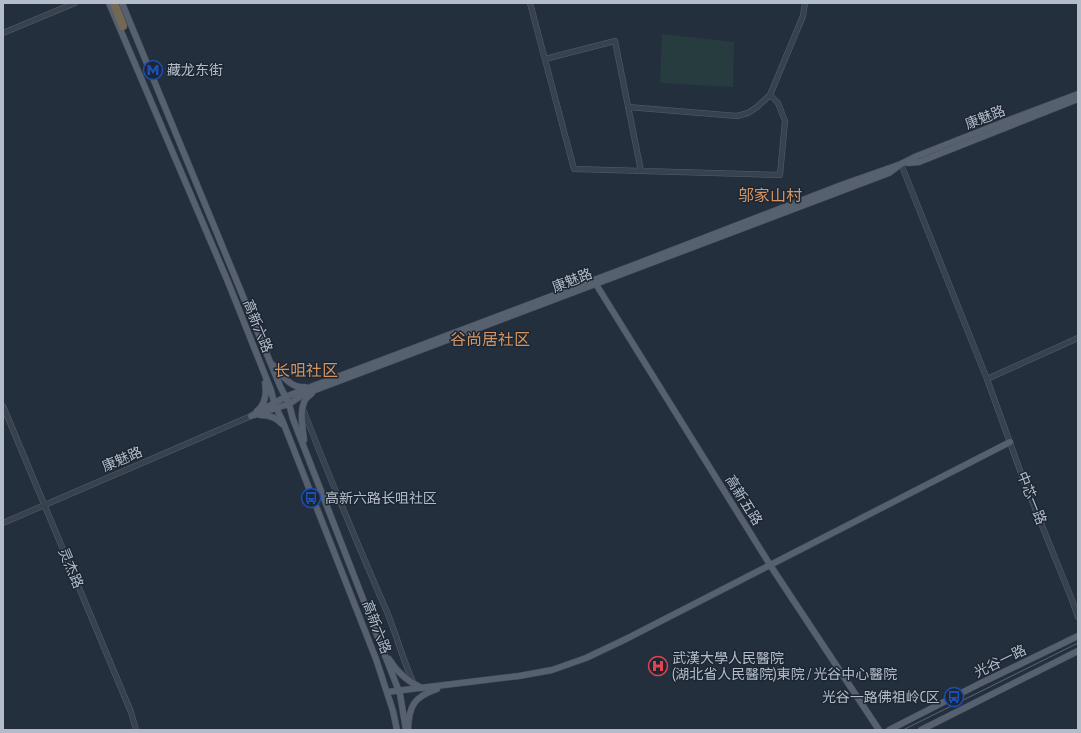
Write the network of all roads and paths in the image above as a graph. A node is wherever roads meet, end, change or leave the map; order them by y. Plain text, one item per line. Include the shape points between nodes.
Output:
1 (75, 3) edge
2 (108, 3) edge
3 (114, 3) edge
4 (122, 3) edge
5 (530, 3) edge
6 (805, 3) edge
7 (123, 26) dead end
8 (3, 33) edge
9 (545, 59) junction
10 (1078, 94) edge
11 (770, 95) junction
12 (1078, 100) edge
13 (628, 107) junction
14 (901, 164) junction
15 (641, 171) junction
16 (595, 282) junction
17 (1078, 338) edge
18 (270, 361) junction
19 (261, 366) junction
20 (986, 379) junction
21 (314, 388) junction
22 (285, 397) junction
23 (289, 404) junction
24 (3, 406) edge
25 (275, 406) junction
26 (303, 409) junction
27 (251, 416) junction
28 (286, 428) junction
29 (1010, 443) junction
30 (305, 450) junction
31 (44, 505) junction
32 (3, 523) edge
33 (771, 566) junction
34 (1078, 617) edge
35 (1078, 636) edge
36 (383, 649) junction
37 (1078, 651) edge
38 (414, 684) junction
39 (430, 687) junction
40 (437, 689) junction
41 (399, 693) junction
42 (388, 694) junction
43 (136, 730) edge
44 (397, 730) edge
45 (407, 730) edge
46 (878, 730) edge
47 (889, 730) edge
48 (921, 730) edge

1 - 8 street
2 - 19 main road, 高新六路 via 228,282
3 - 7 highway
4 - 18 main road, 高新六路
5 - 9 street
6 - 11 street via 804,16
9 - 13 street via 615,41
9 - 15 street via 574,169
10 - 14 main road, 康魅路
11 - 13 street via 748,113 737,116
11 - 15 street via 778,102 785,121 780,175
12 - 14 main road, 康魅路 via 919,162
13 - 15 street
14 - 16 main road, 康魅路
14 - 20 street, 中芯一路
16 - 21 main road, 康魅路
16 - 33 main road, 高新五路
17 - 20 street
18 - 21 main road via 294,386
18 - 22 main road, 高新六路
19 - 25 main road, 高新六路
19 - 27 main road via 266,396 260,409
20 - 29 street, 中芯一路
21 - 22 main road, 康魅路
21 - 23 main road, 康魅路
21 - 26 main road
22 - 23 main road, 高新六路
22 - 25 main road, 康魅路
23 - 25 main road, 康魅路
23 - 30 main road, 高新六路
24 - 31 street, 灵杰路
25 - 27 main road, 康魅路
25 - 28 main road, 高新六路
26 - 30 main road
26 - 38 street
27 - 28 main road via 271,417
27 - 31 street, 康魅路
28 - 42 main road, 高新六路
29 - 33 main road
29 - 34 street, 中芯一路
30 - 36 main road, 高新六路
31 - 32 street, 康魅路
31 - 43 street, 灵杰路 via 128,704
33 - 39 main road via 586,658 552,670
33 - 40 main road via 628,642 574,666 519,679
33 - 46 main road, 高新五路
35 - 47 main road, 光谷一路
36 - 38 main road via 396,669
36 - 41 main road, 高新六路
37 - 48 main road, 光谷一路
38 - 39 main road via 422,688
39 - 41 main road
40 - 41 main road
40 - 45 main road via 421,696 415,702
41 - 42 main road
41 - 45 main road, 高新六路
42 - 44 main road, 高新六路

